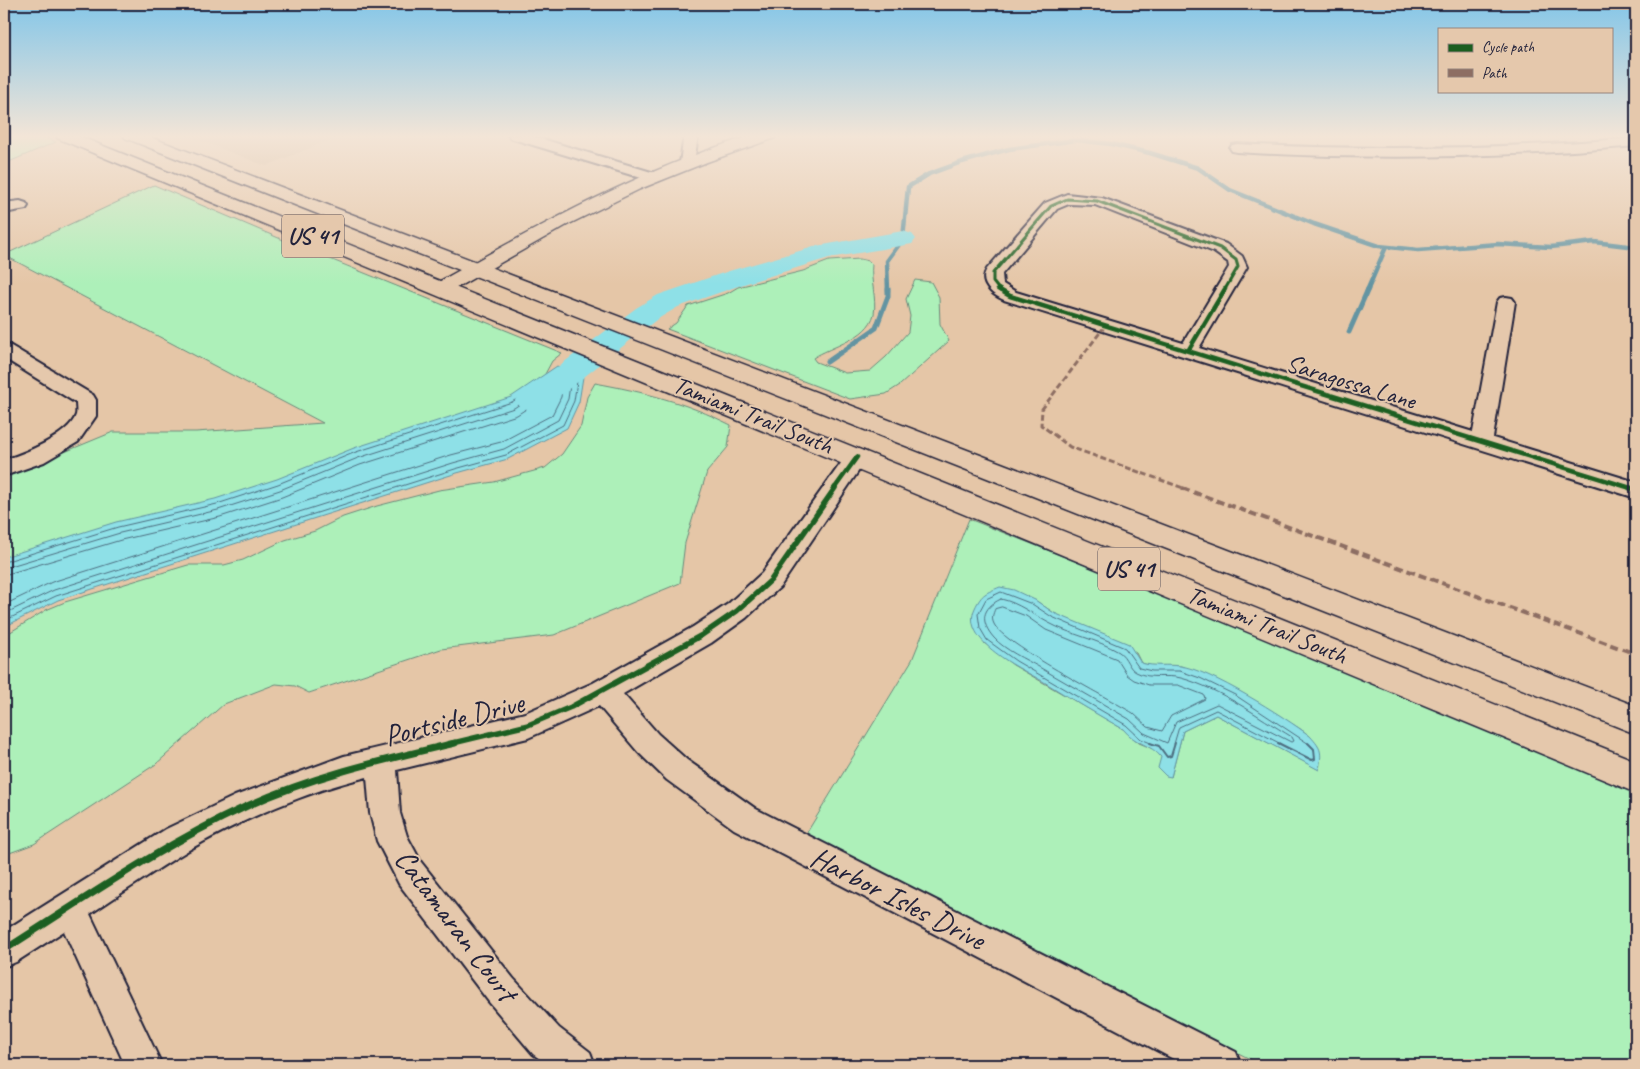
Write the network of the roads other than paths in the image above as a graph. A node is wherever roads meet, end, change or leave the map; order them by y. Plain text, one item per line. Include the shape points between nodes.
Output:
1 (187, 185) edge
2 (259, 185) edge
3 (637, 185) edge
4 (20, 206) dead end
5 (4, 208) edge
6 (476, 269) junction
7 (442, 288) junction
8 (1506, 302) dead end
9 (4, 350) edge
10 (1188, 351) junction
11 (1482, 442) junction
12 (857, 457) junction
13 (4, 468) edge
14 (1636, 490) edge
15 (603, 691) junction
16 (1636, 720) edge
17 (381, 760) junction
18 (1636, 777) edge
19 (70, 908) junction
20 (4, 950) edge
21 (144, 1065) edge
22 (577, 1065) edge
23 (1223, 1065) edge

1 - 7 main road, Tamiami Trail South / US 41
2 - 6 main road, Tamiami Trail South / US 41
3 - 6 main road
4 - 5 street
6 - 7 main road
6 - 16 main road, Tamiami Trail South / US 41
7 - 12 main road, Tamiami Trail South / US 41
8 - 11 street
9 - 13 street via 86,400 86,416 70,436 36,457
10 - 10 street, Saragossa Lane via 1238,268 1230,253 1220,248 1105,204 1071,199 1051,206 993,273 997,288 1005,293
10 - 11 street, Saragossa Lane
11 - 14 street, Saragossa Lane
12 - 15 street, Portside Drive via 785,562 758,594 702,635
12 - 18 main road, Tamiami Trail South / US 41
15 - 17 street, Portside Drive via 528,725
15 - 23 street, Harbor Isles Drive via 648,743 677,770 745,819
17 - 19 street, Portside Drive via 311,780 208,824 143,860
17 - 22 street, Catamaran Court via 385,813 393,841 410,873 500,990 546,1041
19 - 20 street, Portside Drive
19 - 21 street

